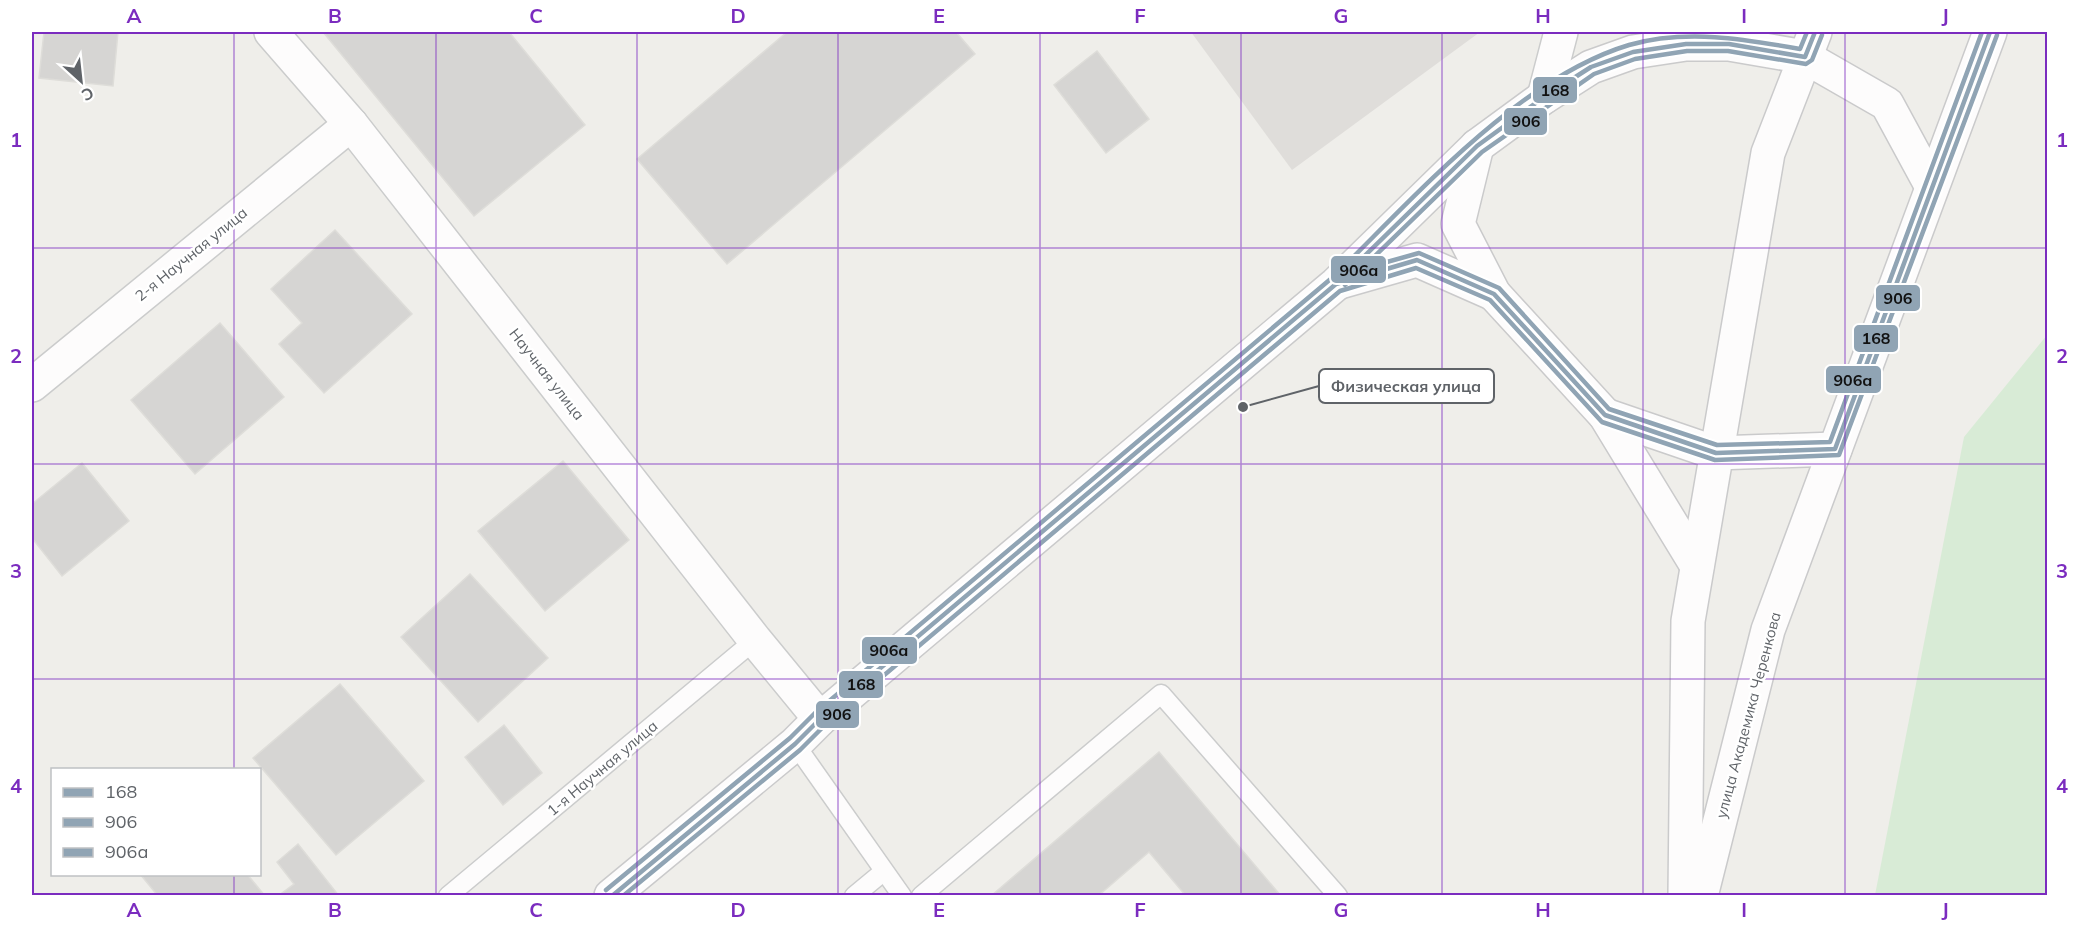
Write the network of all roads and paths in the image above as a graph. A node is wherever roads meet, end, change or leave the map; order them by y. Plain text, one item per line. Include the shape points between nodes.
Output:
1 (271, 32) edge
2 (1561, 32) edge
3 (1990, 32) edge
4 (1678, 38) edge
5 (1810, 44) edge
6 (1544, 96) junction
7 (351, 124) junction
8 (1476, 146) junction
9 (1932, 187) junction
10 (1336, 284) junction
11 (1494, 294) junction
12 (32, 385) edge
13 (1605, 415) junction
14 (1835, 449) junction
15 (1716, 453) junction
16 (1697, 566) junction
17 (755, 640) junction
18 (820, 718) junction
19 (795, 744) junction
20 (883, 872) junction
21 (448, 896) edge
22 (611, 896) edge
23 (854, 896) edge
24 (902, 896) edge
25 (921, 896) edge
26 (1338, 896) edge
27 (1685, 896) edge
28 (1701, 896) edge

1 - 7 street, Научная улица
2 - 6 street
3 - 9 street, улица Академика Черенкова
4 - 5 street via 1729,44
4 - 6 street via 1591,67
5 - 9 street via 1887,104
5 - 15 street via 1768,153
6 - 8 street
7 - 12 street, 2-я Научная улица
7 - 17 street, Научная улица
8 - 10 street
8 - 11 street via 1458,224
9 - 14 street, улица Академика Черенкова
10 - 11 street via 1417,260
10 - 18 street
11 - 13 street
13 - 15 street
13 - 16 street
14 - 15 street
14 - 28 street, улица Академика Черенкова via 1768,630
15 - 16 street
16 - 27 street via 1688,621
17 - 18 street, Научная улица
17 - 21 lane, 1-я Научная улица
18 - 19 street
19 - 20 lane
19 - 22 street
20 - 23 lane
20 - 24 lane
25 - 26 lane via 1161,694

